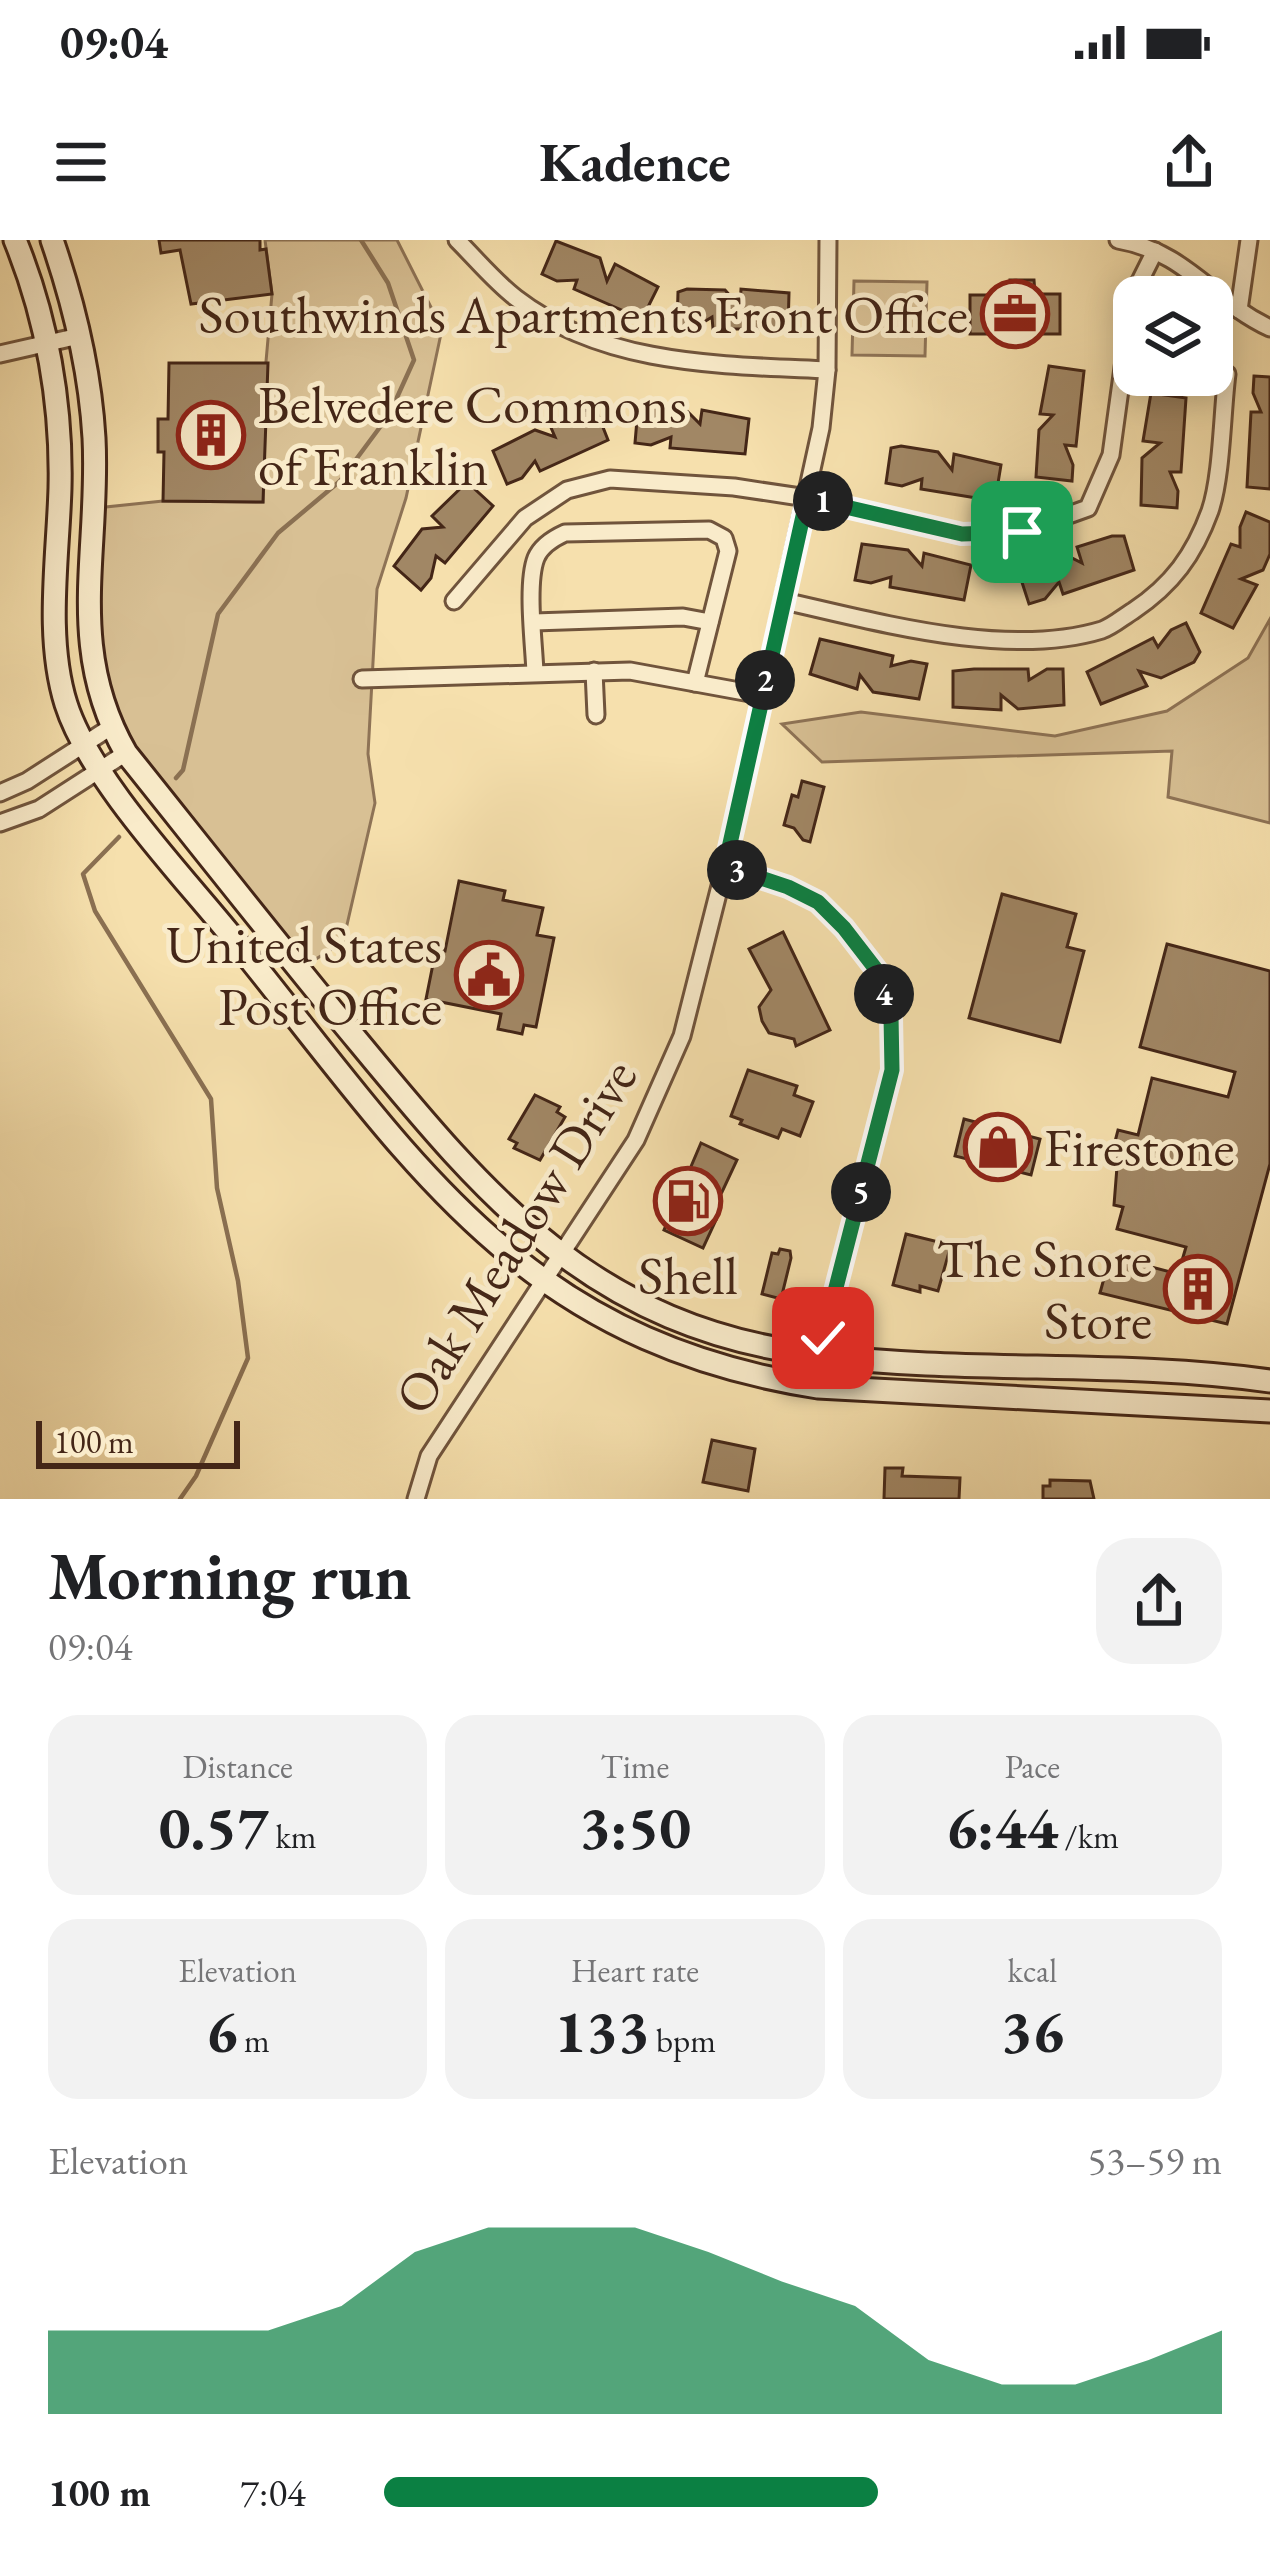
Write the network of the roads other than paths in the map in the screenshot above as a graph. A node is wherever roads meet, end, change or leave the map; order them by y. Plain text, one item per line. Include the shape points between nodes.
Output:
1 (15, 240) edge
2 (52, 240) edge
3 (457, 240) edge
4 (828, 240) edge
5 (1118, 240) edge
6 (1249, 240) edge
7 (1155, 251) junction
8 (1142, 276) edge
9 (1239, 310) junction
10 (1270, 328) edge
11 (79, 336) junction
12 (47, 344) junction
13 (0, 353) edge
14 (826, 370) junction
15 (1122, 396) edge
16 (1224, 396) edge
17 (807, 498) junction
18 (454, 601) dead end
19 (784, 601) junction
20 (534, 622) junction
21 (710, 622) junction
22 (594, 671) junction
23 (535, 674) junction
24 (362, 679) dead end
25 (695, 682) junction
26 (761, 695) junction
27 (596, 715) dead end
28 (111, 728) junction
29 (84, 745) junction
30 (126, 753) junction
31 (99, 770) junction
32 (0, 793) edge
33 (0, 823) edge
34 (725, 866) junction
35 (561, 1256) junction
36 (543, 1283) junction
37 (818, 1355) junction
38 (1270, 1381) edge
39 (1270, 1412) edge
40 (416, 1499) edge

1 - 12 main road
2 - 11 main road
3 - 14 street via 516,298 620,347 676,362
4 - 14 street, Oak Meadow Drive
5 - 7 street
6 - 9 street
7 - 8 street
7 - 9 street
9 - 10 street
11 - 12 street
11 - 28 main road via 94,436 90,654
12 - 13 street
12 - 29 main road via 59,440 57,659
14 - 17 street, Oak Meadow Drive
15 - 17 street via 1111,455 1088,508 1022,532 962,534
16 - 19 street via 1212,506 1191,557 1161,592 1105,629 976,638
17 - 18 street via 610,479 568,490 525,518
17 - 19 street, Oak Meadow Drive
19 - 26 street, Oak Meadow Drive
20 - 21 street
20 - 21 street via 537,557 557,536 709,530 728,551
20 - 23 street
21 - 25 street
22 - 23 street
22 - 25 street
22 - 27 street
23 - 24 street
25 - 26 street
26 - 34 street, Oak Meadow Drive
28 - 29 street
28 - 30 main road
29 - 31 main road
29 - 32 street
30 - 31 street
30 - 35 main road via 454,1157
31 - 33 street via 39,809
31 - 36 main road via 430,1183
34 - 35 street, Oak Meadow Drive via 682,1036 658,1096
34 - 37 street via 818,902 878,972 891,1016 892,1070
35 - 36 street, Oak Meadow Drive
35 - 37 main road via 692,1326
36 - 39 main road via 655,1343 755,1378
36 - 40 street, Oak Meadow Drive via 429,1456
37 - 38 main road

